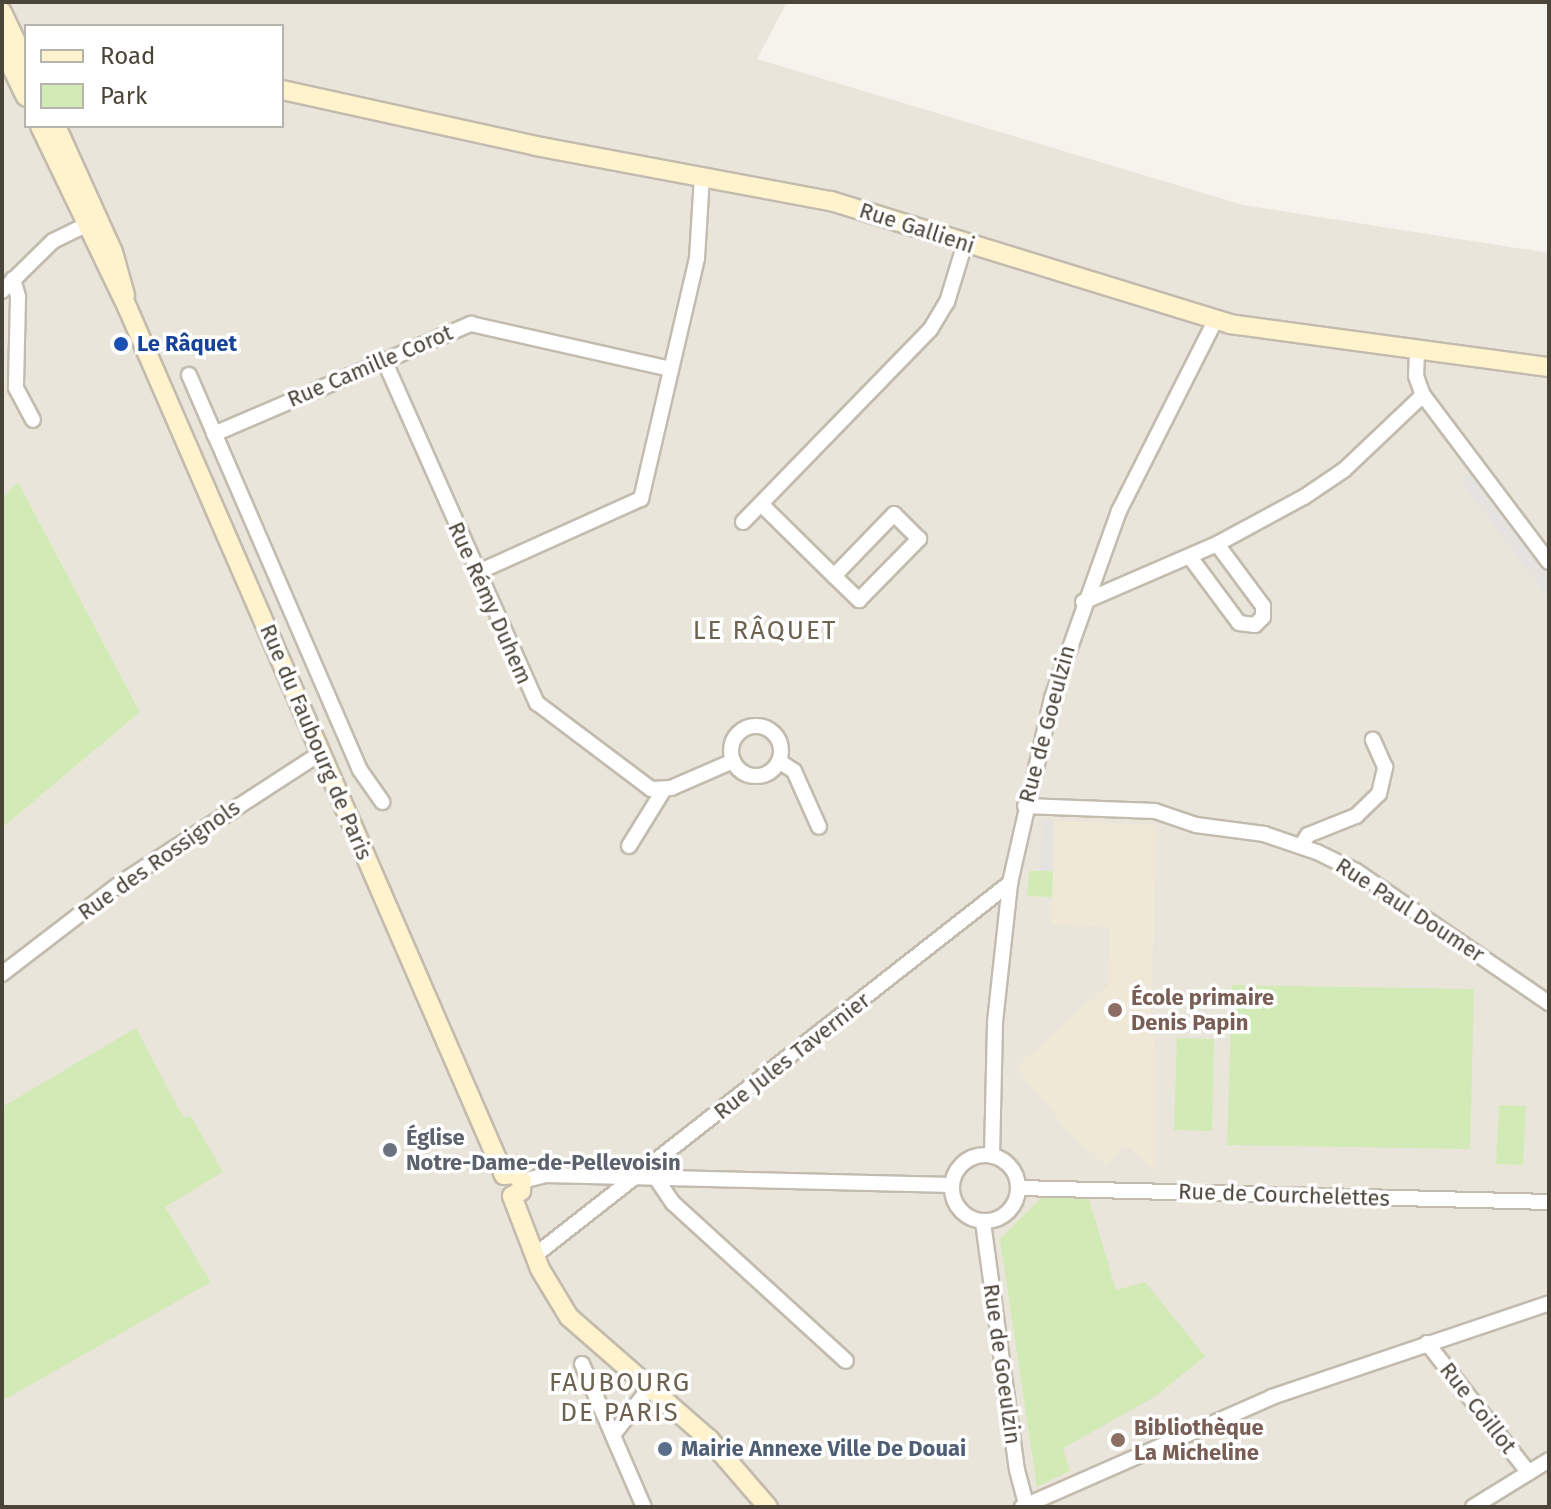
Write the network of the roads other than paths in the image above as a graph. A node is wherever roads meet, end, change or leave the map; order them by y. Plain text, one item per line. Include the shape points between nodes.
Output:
1 (8, 29) edge
2 (24, 59) edge
3 (24, 89) edge
4 (284, 90) edge
5 (41, 128) edge
6 (57, 128) edge
7 (702, 177) junction
8 (92, 222) junction
9 (965, 243) junction
10 (13, 279) junction
11 (2, 291) edge
12 (1215, 321) junction
13 (1417, 350) junction
14 (384, 360) junction
15 (1549, 367) edge
16 (671, 369) junction
17 (189, 375) dead end
18 (1423, 395) junction
19 (33, 420) dead end
20 (214, 434) junction
21 (761, 504) junction
22 (743, 522) dead end
23 (1217, 544) junction
24 (1190, 557) junction
25 (1549, 562) edge
26 (476, 573) junction
27 (834, 576) junction
28 (1083, 602) junction
29 (1373, 740) dead end
30 (321, 753) junction
31 (733, 761) junction
32 (779, 761) junction
33 (663, 791) junction
34 (382, 802) dead end
35 (1025, 806) junction
36 (819, 827) dead end
37 (629, 846) dead end
38 (1301, 846) junction
39 (1010, 883) junction
40 (2, 974) edge
41 (1549, 1003) edge
42 (992, 1156) junction
43 (636, 1178) junction
44 (656, 1178) junction
45 (513, 1184) junction
46 (952, 1185) junction
47 (1019, 1188) junction
48 (1549, 1202) edge
49 (983, 1222) junction
50 (534, 1256) junction
51 (1549, 1303) edge
52 (1427, 1343) junction
53 (846, 1361) dead end
54 (582, 1364) dead end
55 (650, 1387) junction
56 (613, 1435) junction
57 (1549, 1460) edge
58 (1529, 1473) junction
59 (1025, 1506) edge
60 (644, 1507) edge
61 (768, 1507) edge
62 (1473, 1507) edge

1 - 2 main road
1 - 3 main road
4 - 7 main road, Rue Gallieni
5 - 8 main road, Rue du Faubourg de Paris
6 - 8 main road, Rue du Faubourg de Paris
7 - 9 main road, Rue Gallieni via 831,201
7 - 16 street via 697,258
8 - 10 street via 53,241
8 - 30 main road, Rue du Faubourg de Paris
9 - 12 main road, Rue Gallieni
9 - 21 street via 947,302 930,330
10 - 11 street
10 - 19 street via 18,297 16,388
12 - 13 main road, Rue Gallieni
12 - 28 street, Rue de Goeulzin via 1133,479
13 - 15 main road, Rue Gallieni
13 - 18 street via 1416,376
14 - 16 street, Rue Camille Corot via 475,324
14 - 20 street, Rue Camille Corot
14 - 26 street, Rue Rémy Duhem
16 - 26 street via 638,502
17 - 20 street, Rue du Faubourg de Paris
18 - 23 street via 1332,479
18 - 25 street
20 - 34 street, Rue du Faubourg de Paris via 360,770
21 - 22 street
21 - 27 street
23 - 24 street
23 - 24 street via 1263,606 1263,617 1255,625 1235,618
24 - 28 street
26 - 33 street, Rue Rémy Duhem via 537,703 645,785
27 - 27 street via 859,600 919,539 894,514
28 - 35 street, Rue de Goeulzin
29 - 38 street via 1385,767 1379,794 1356,816 1308,835
30 - 40 street, Rue des Rossignols via 122,882
30 - 45 main road, Rue du Faubourg de Paris
31 - 32 street via 756,776 770,772
31 - 32 street via 735,738 756,726 776,738
31 - 33 street
32 - 36 street via 794,771
33 - 37 street
35 - 38 street, Rue Paul Doumer via 1155,811
35 - 39 street, Rue de Goeulzin
38 - 41 street, Rue Paul Doumer via 1356,871
39 - 42 street, Rue de Goeulzin via 995,1022
39 - 43 street, Rue Jules Tavernier
42 - 46 street via 965,1162
42 - 47 street via 1011,1167
43 - 44 street
43 - 45 street via 546,1175
43 - 50 street, Rue Jules Tavernier
44 - 46 street
44 - 53 street via 673,1203
45 - 50 main road, Rue du Faubourg de Paris
46 - 49 street via 960,1210
47 - 48 street, Rue de Courchelettes
47 - 49 street via 1008,1212
49 - 59 street, Rue de Goeulzin
50 - 55 main road, Rue du Faubourg de Paris via 576,1325
51 - 52 street
52 - 58 street, Rue Coillot
52 - 59 street via 1264,1400
54 - 56 street
55 - 56 street
55 - 61 main road, Rue du Faubourg de Paris via 709,1439
56 - 60 street
57 - 58 street
58 - 62 street

